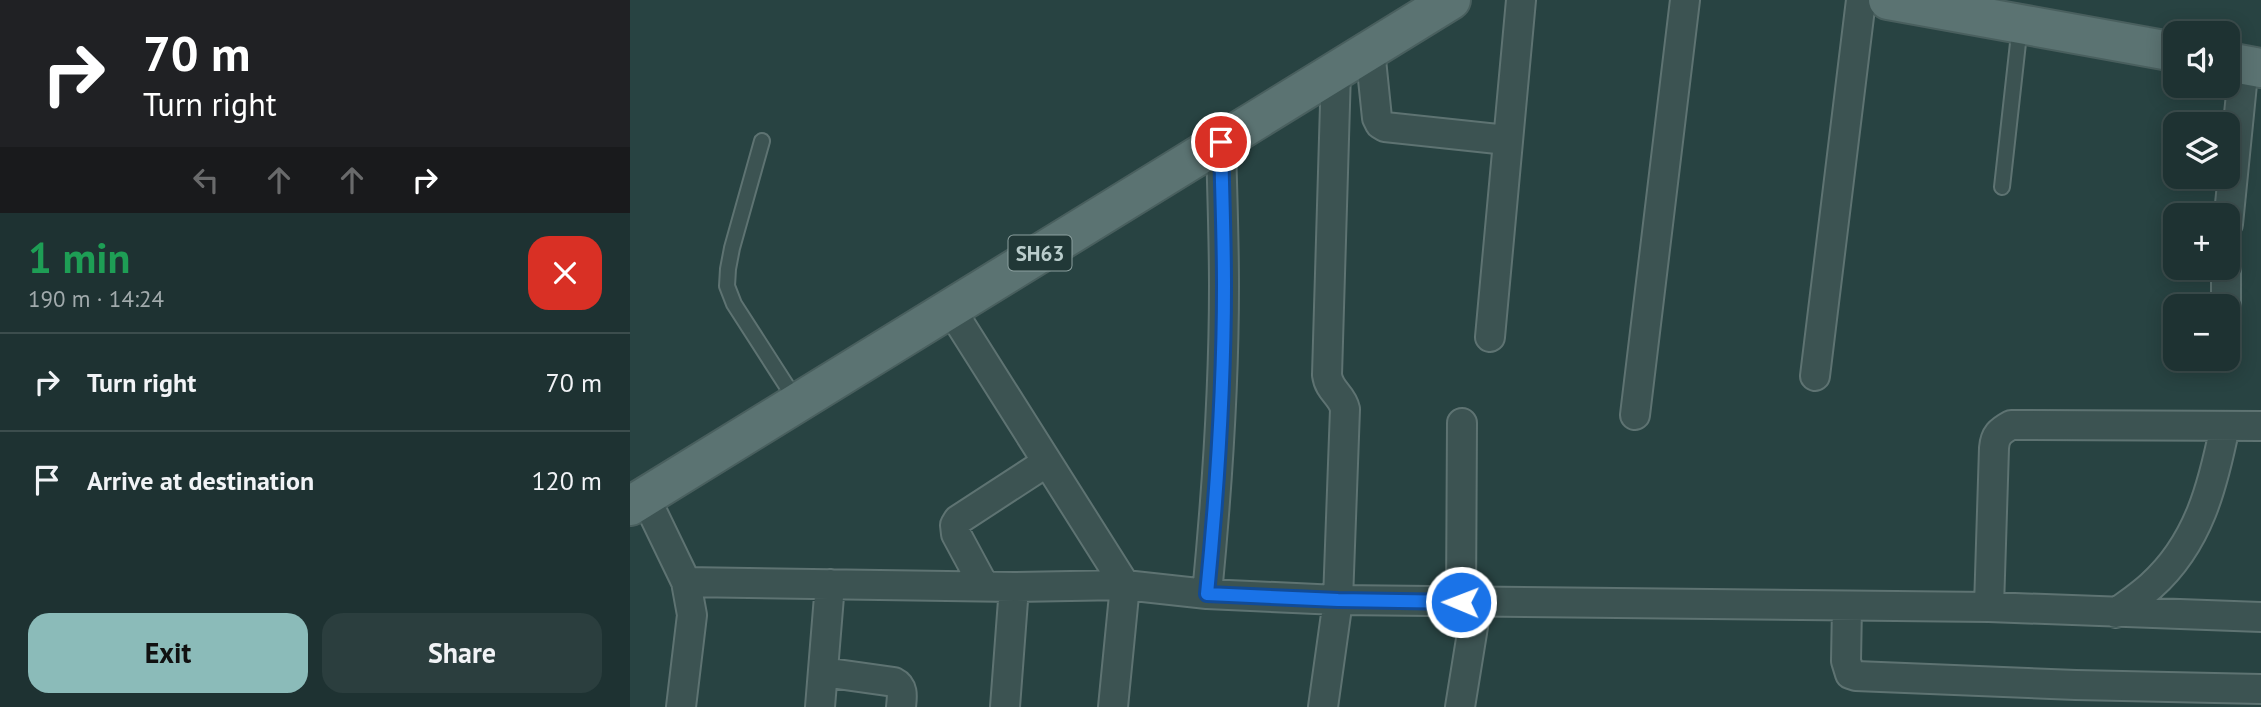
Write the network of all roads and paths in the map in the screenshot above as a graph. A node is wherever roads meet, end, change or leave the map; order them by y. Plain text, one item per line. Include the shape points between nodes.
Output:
1 (1451, 0) edge
2 (1521, 0) edge
3 (1685, 0) edge
4 (1861, 0) edge
5 (1888, 0) edge
6 (2020, 24) junction
7 (1370, 50) junction
8 (2163, 50) edge
9 (2244, 65) edge
10 (1336, 71) junction
11 (1507, 140) junction
12 (762, 141) dead end
13 (1221, 142) junction
14 (2002, 187) dead end
15 (2230, 203) edge
16 (950, 309) junction
17 (1490, 337) dead end
18 (1815, 376) dead end
19 (798, 403) junction
20 (1635, 415) dead end
21 (1462, 424) dead end
22 (2225, 426) junction
23 (2261, 426) edge
24 (1047, 462) junction
25 (637, 502) edge
26 (686, 582) junction
27 (830, 584) junction
28 (984, 586) junction
29 (1125, 586) junction
30 (1014, 587) junction
31 (1207, 594) junction
32 (1338, 600) junction
33 (1469, 602) junction
34 (1847, 606) junction
35 (1989, 607) junction
36 (2116, 613) junction
37 (2261, 617) edge
38 (823, 672) junction
39 (2261, 689) edge
40 (681, 707) edge
41 (820, 707) edge
42 (901, 707) edge
43 (1005, 707) edge
44 (1113, 707) edge
45 (1323, 707) edge
46 (1460, 707) edge

1 - 7 main road, SH63
2 - 11 street
3 - 20 street
4 - 18 street
5 - 6 main road
6 - 8 main road
6 - 14 lane
7 - 10 main road, SH63
7 - 11 street via 1380,124
9 - 15 street
10 - 13 main road, SH63
10 - 32 street via 1326,375 1345,408
11 - 17 street
12 - 19 lane via 732,248 727,286
13 - 16 main road, SH63
13 - 31 street via 1222,393
16 - 19 main road, SH63
16 - 24 street
19 - 25 main road, SH63
21 - 33 street
22 - 23 street
22 - 35 street via 2011,425 2001,430 1994,448
22 - 36 street via 2201,516 2180,552 2153,584
24 - 28 street via 955,525
24 - 29 street
25 - 26 street
26 - 27 street
26 - 40 street via 692,615
27 - 28 street
27 - 38 street
28 - 30 street
29 - 30 street
29 - 31 street
29 - 44 street
30 - 43 street
31 - 32 street
32 - 33 street
32 - 45 street
33 - 34 street
33 - 46 street
34 - 35 street
34 - 39 street via 1846,661 1850,674 1856,676
35 - 36 street
36 - 37 street
38 - 41 street
38 - 42 street via 894,682 901,689

